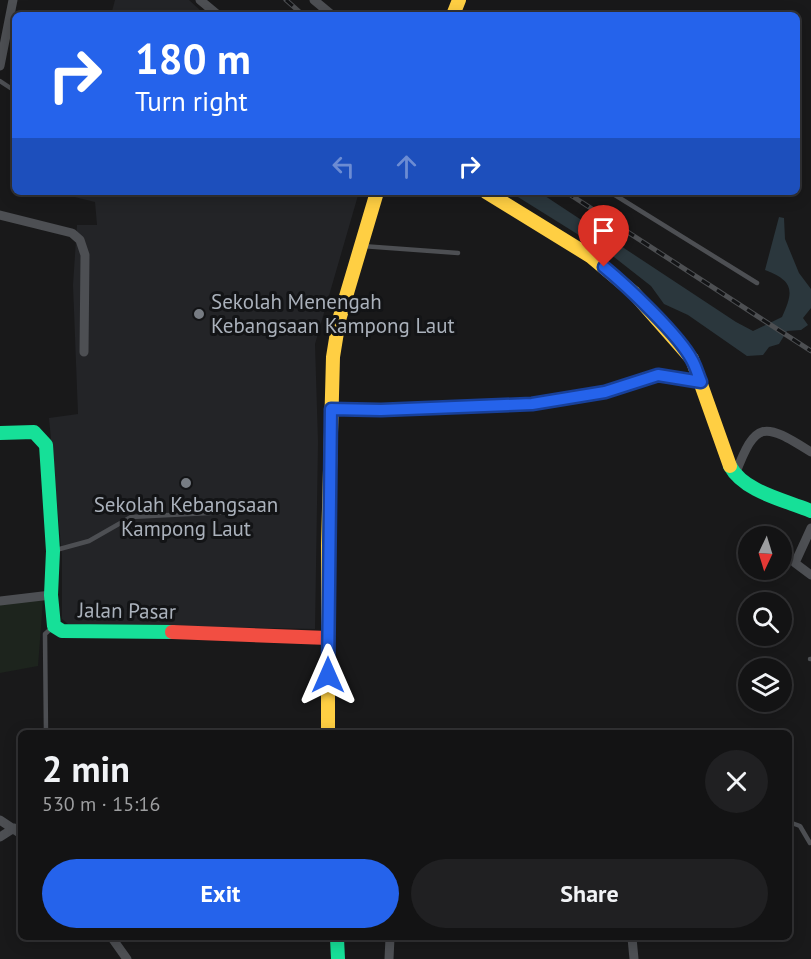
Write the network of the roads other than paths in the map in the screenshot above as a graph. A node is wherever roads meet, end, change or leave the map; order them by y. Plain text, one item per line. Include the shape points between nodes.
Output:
1 (13, 0) edge
2 (200, 0) edge
3 (314, 0) edge
4 (214, 12) edge
5 (328, 12) edge
6 (0, 66) edge
7 (376, 195) edge
8 (491, 195) edge
9 (615, 195) edge
10 (0, 215) edge
11 (360, 246) junction
12 (458, 253) dead end
13 (757, 283) dead end
14 (84, 352) dead end
15 (701, 382) junction
16 (331, 409) junction
17 (0, 433) edge
18 (811, 452) edge
19 (735, 475) junction
20 (248, 511) dead end
21 (811, 511) edge
22 (811, 528) edge
23 (53, 551) junction
24 (811, 575) edge
25 (51, 595) junction
26 (0, 601) edge
27 (54, 627) junction
28 (328, 638) junction
29 (46, 730) edge
30 (328, 730) edge
31 (0, 820) edge
32 (792, 823) edge
33 (18, 831) edge
34 (0, 837) edge
35 (810, 843) edge
36 (113, 940) edge
37 (337, 940) edge
38 (390, 940) edge
39 (632, 940) edge
40 (126, 959) edge
41 (338, 959) edge
42 (389, 959) edge
43 (634, 959) edge

1 - 6 street
2 - 4 street
3 - 5 street
7 - 11 street
8 - 15 street via 591,256 618,279 681,345 692,359
9 - 13 lane
10 - 14 street via 72,233 80,240 85,255
11 - 12 lane
11 - 16 street via 339,320
15 - 16 street via 658,375 605,392 532,404
15 - 19 street via 724,455
16 - 28 street
17 - 23 street, Jalan Pasar via 34,432 46,445
18 - 19 street via 784,435 761,431 747,444
19 - 21 street via 748,485
20 - 23 lane via 131,517 89,541
22 - 24 street via 795,562
23 - 25 street, Jalan Pasar
25 - 26 street
25 - 27 street, Jalan Pasar
27 - 28 street, Jalan Pasar via 62,631
27 - 29 lane via 45,634
28 - 30 street
31 - 33 street
32 - 35 lane via 800,826
33 - 34 street
36 - 40 street
37 - 41 street
38 - 42 street
39 - 43 street

